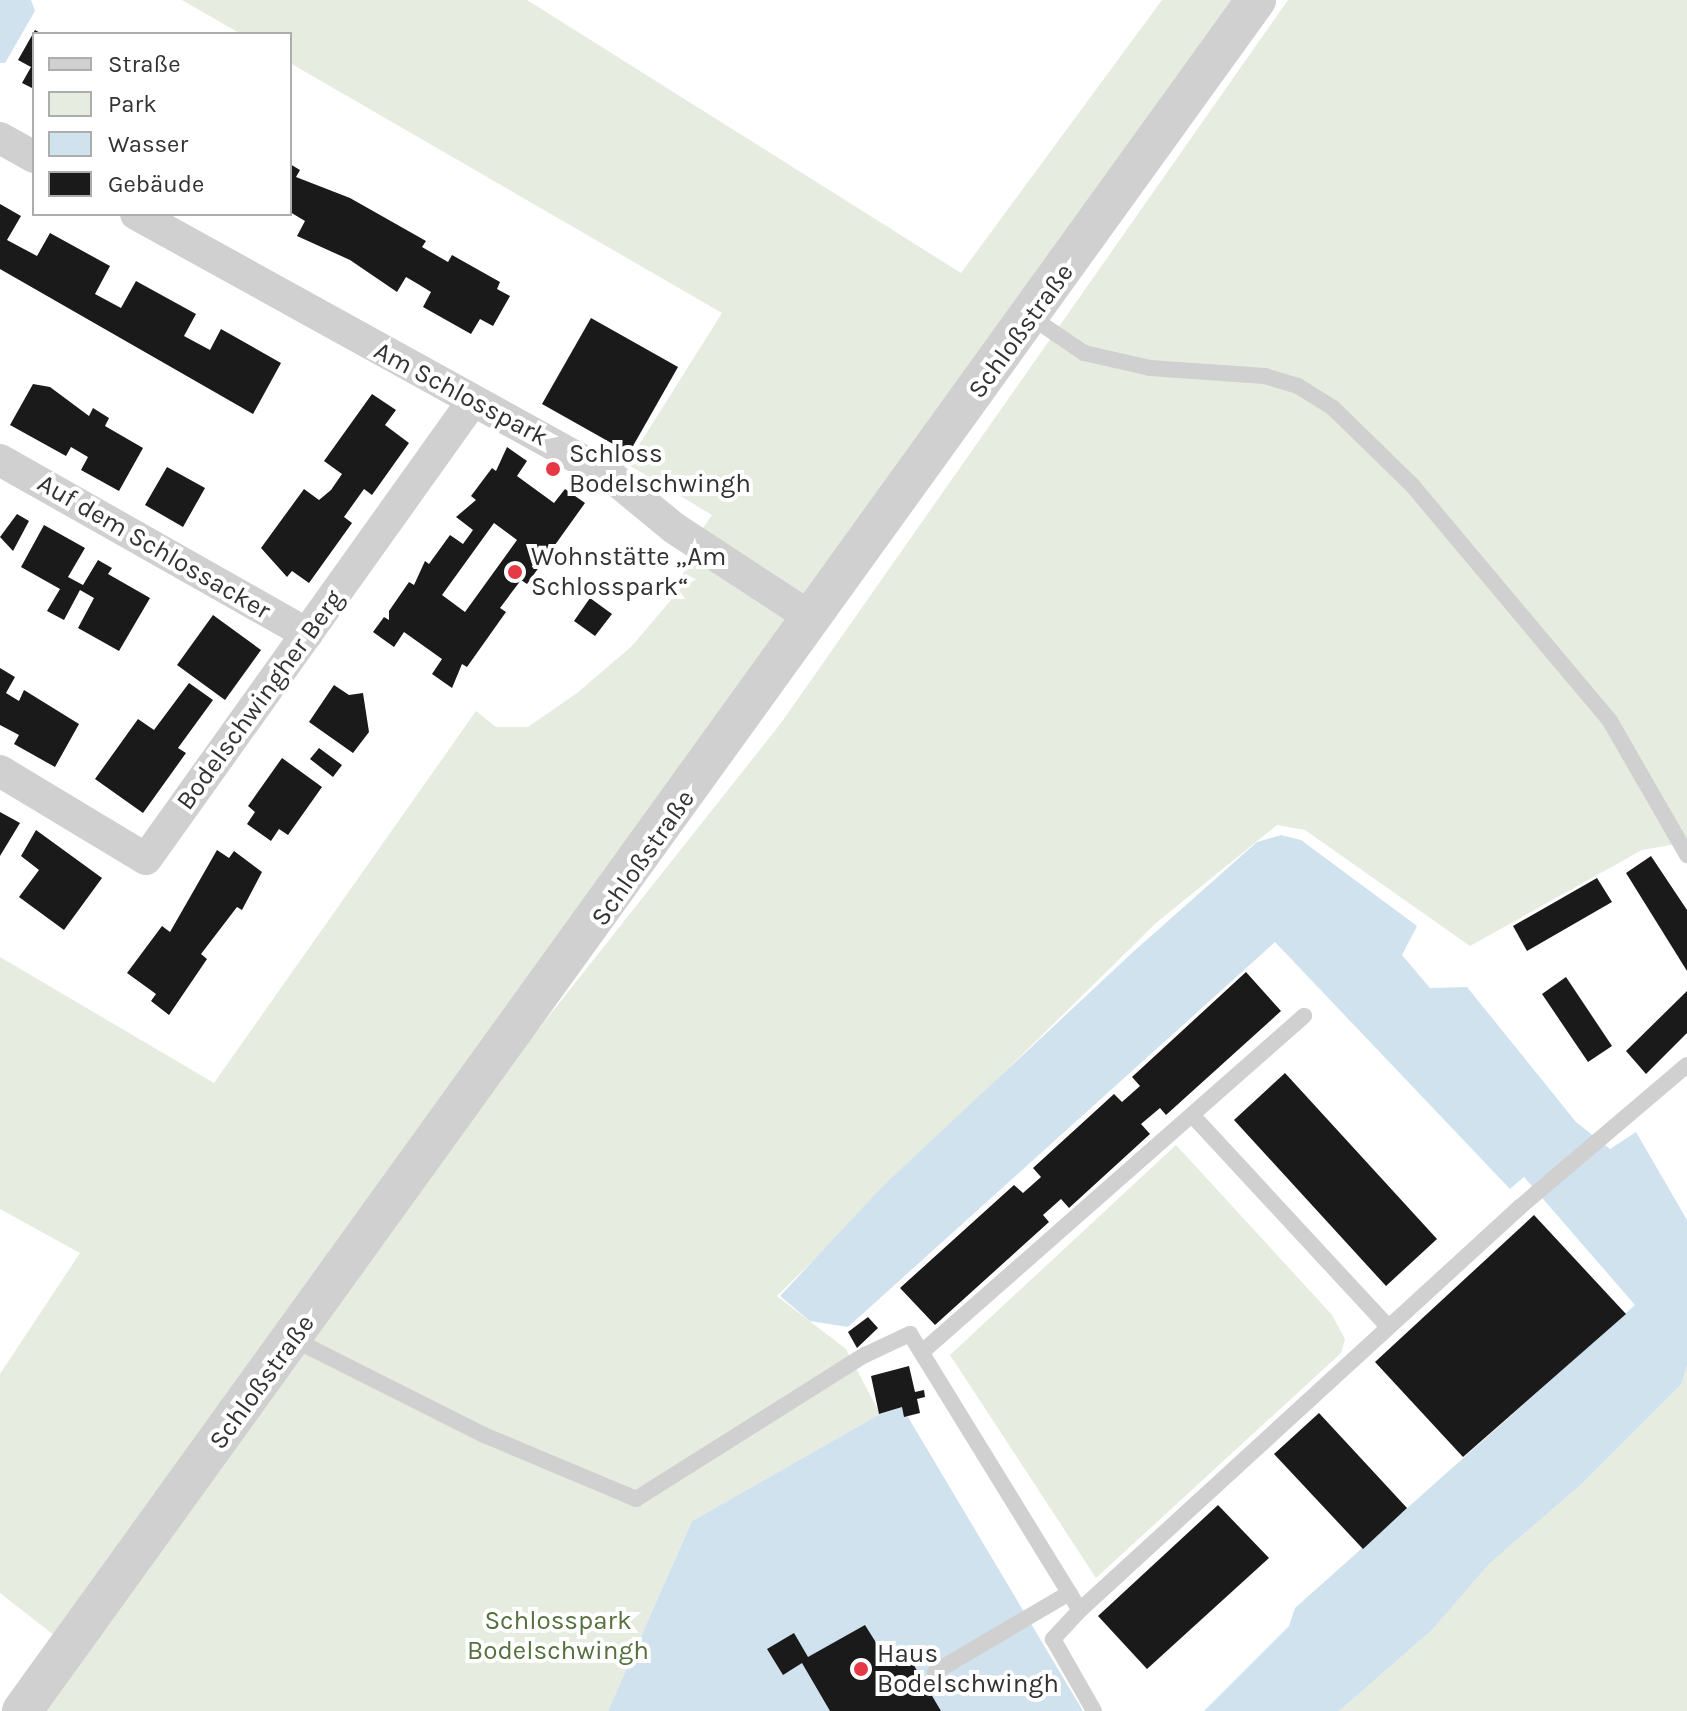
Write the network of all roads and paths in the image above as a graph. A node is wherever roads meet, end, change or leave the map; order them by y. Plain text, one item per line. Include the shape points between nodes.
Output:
1 (1256, 0) edge
2 (0, 138) edge
3 (32, 156) edge
4 (140, 216) edge
5 (1031, 317) junction
6 (472, 402) junction
7 (0, 460) edge
8 (813, 619) junction
9 (307, 634) junction
10 (0, 771) edge
11 (1687, 855) edge
12 (1304, 1016) dead end
13 (1687, 1065) edge
14 (1192, 1115) junction
15 (1388, 1327) junction
16 (293, 1339) junction
17 (922, 1352) junction
18 (1069, 1593) junction
19 (1080, 1610) junction
20 (935, 1672) dead end
21 (22, 1711) edge
22 (1094, 1711) edge

1 - 5 street, Schloßstraße
2 - 3 street
4 - 6 street, Am Schlosspark
5 - 8 street, Schloßstraße
5 - 11 lane via 1084,353 1150,368 1265,376 1332,407 1412,485 1610,721
6 - 8 street, Am Schlosspark via 612,477 674,528
6 - 9 street, Bodelschwingher Berg
7 - 9 street, Auf dem Schlossacker
8 - 16 street, Schloßstraße
9 - 10 street, Bodelschwingher Berg via 146,859
12 - 14 lane
13 - 15 lane
14 - 15 lane
14 - 17 lane
15 - 19 lane
16 - 17 lane via 484,1435 636,1499 865,1355 910,1334
16 - 21 street, Schloßstraße
17 - 18 lane
18 - 19 lane
18 - 20 lane
19 - 22 lane via 1053,1639

